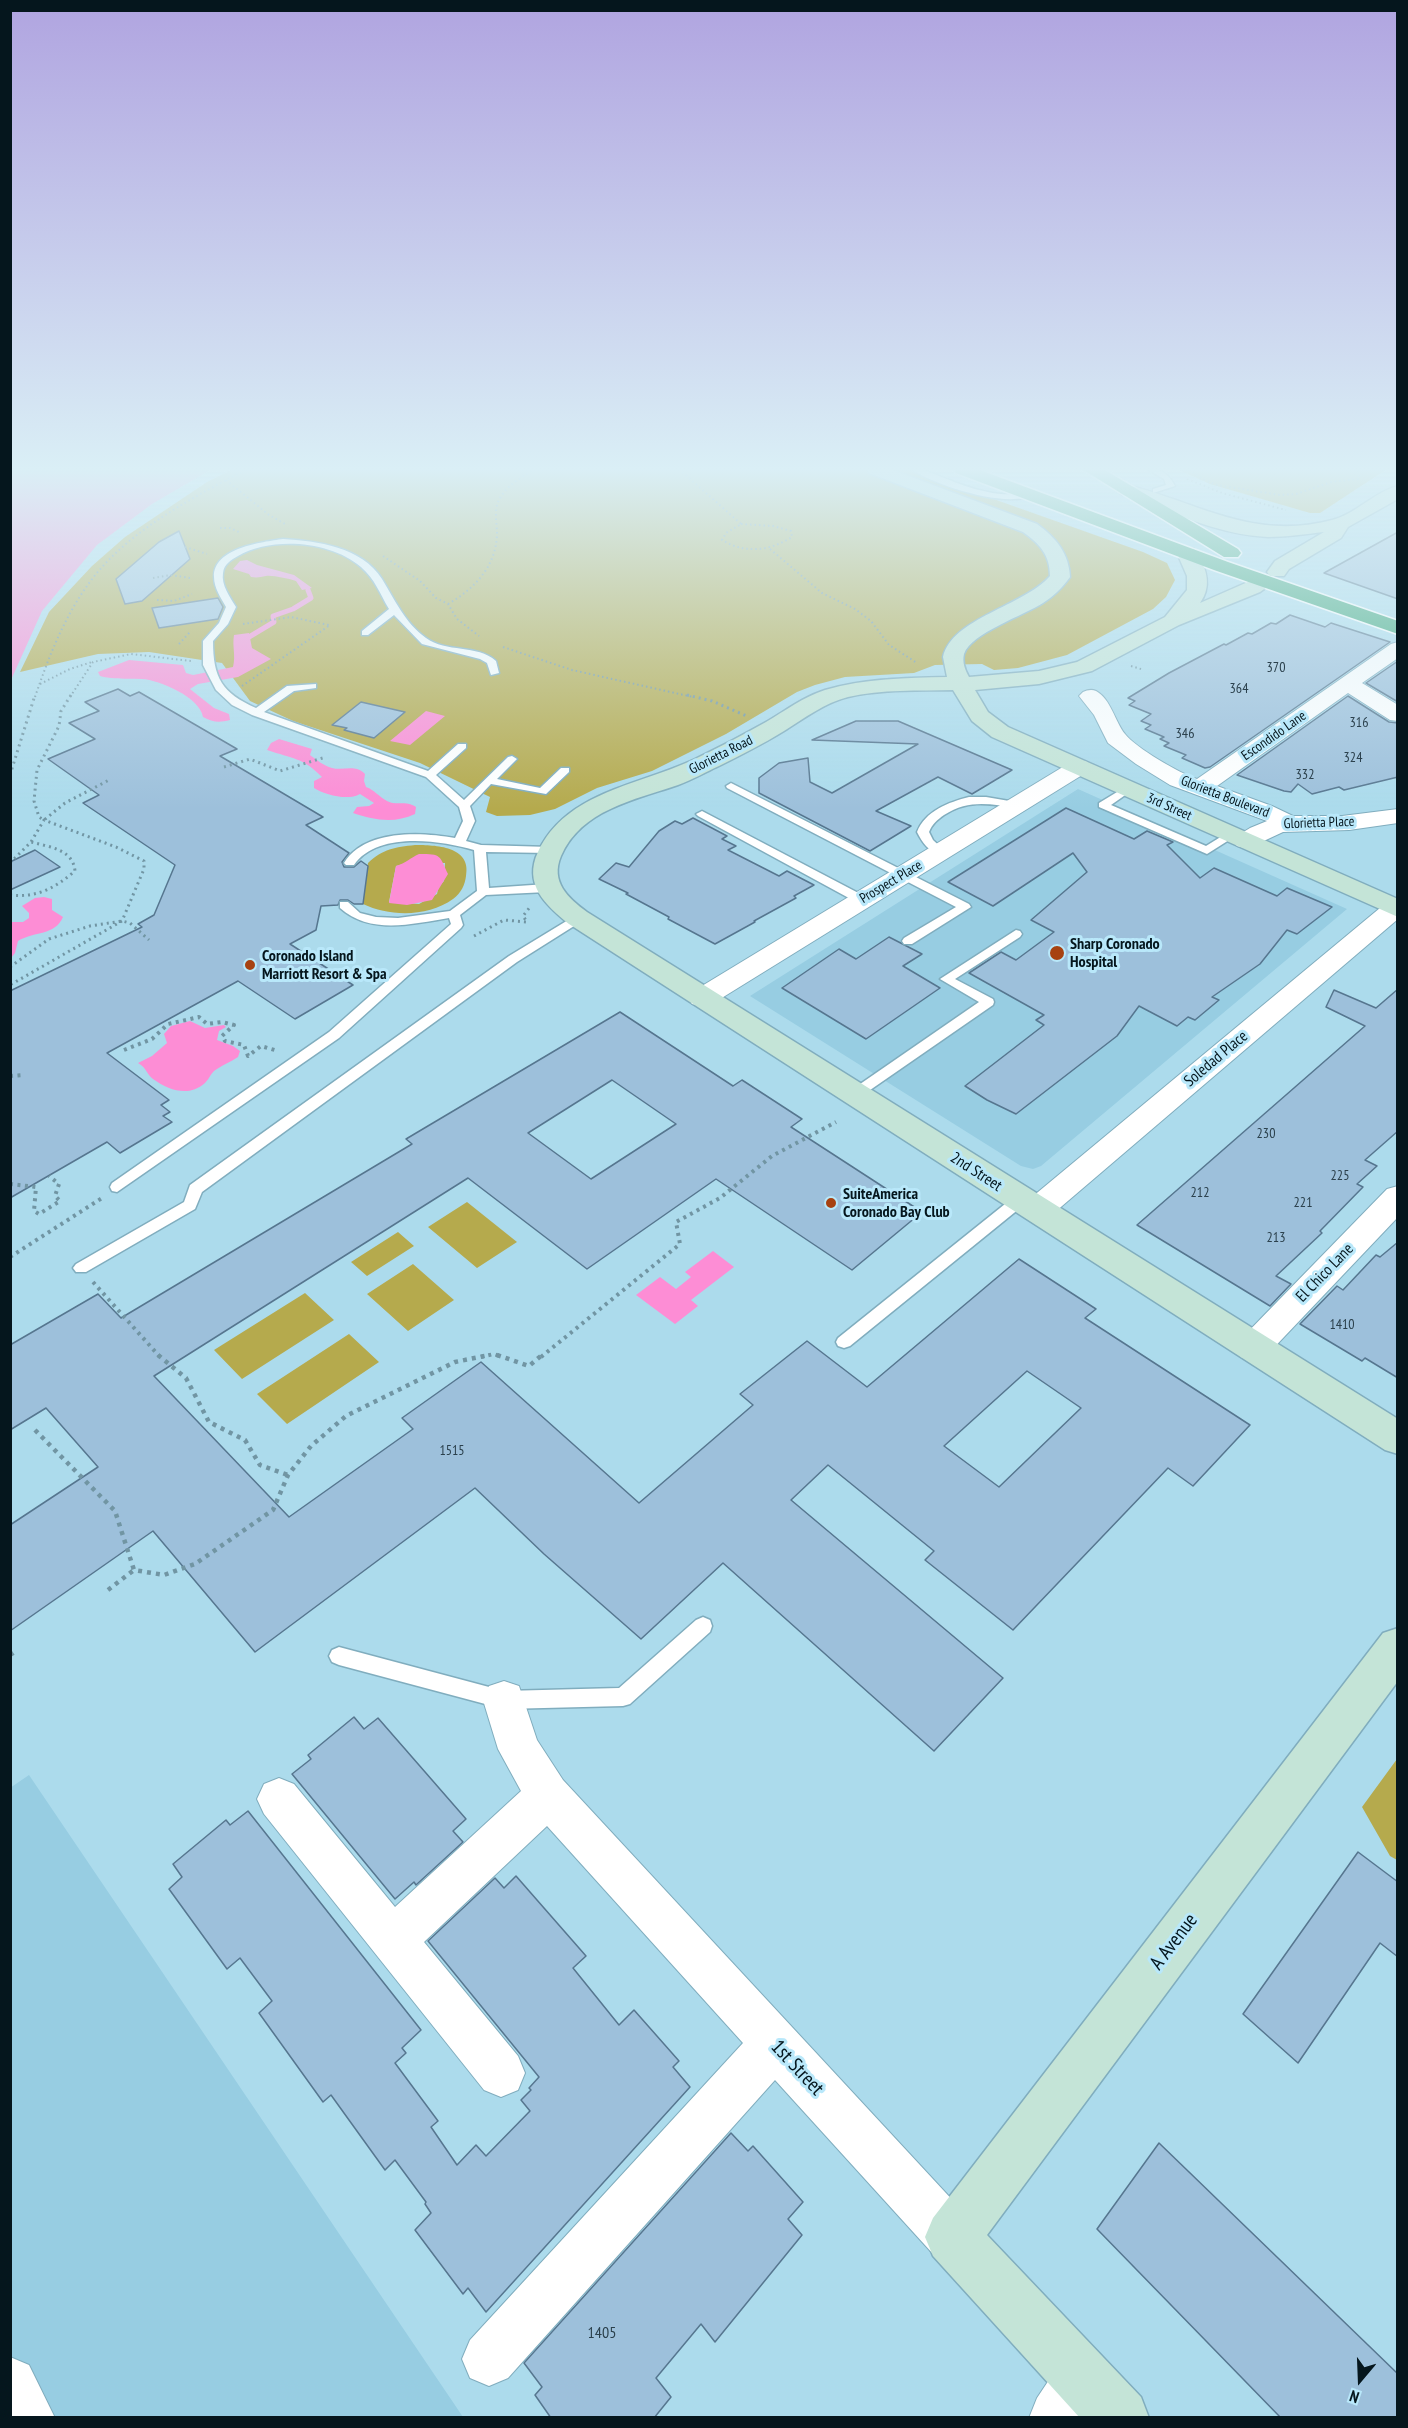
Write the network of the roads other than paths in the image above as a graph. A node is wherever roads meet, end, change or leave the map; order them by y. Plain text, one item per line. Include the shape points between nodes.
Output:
1 (218, 582) edge
2 (379, 582) edge
3 (1056, 582) edge
4 (1198, 582) edge
5 (1258, 582) edge
6 (1283, 582) edge
7 (1288, 582) edge
8 (394, 610) junction
9 (1398, 615) edge
10 (1170, 622) junction
11 (1398, 628) edge
12 (365, 633) dead end
13 (1398, 648) edge
14 (494, 673) dead end
15 (961, 683) junction
16 (1349, 684) junction
17 (312, 686) dead end
18 (1090, 696) dead end
19 (256, 713) junction
20 (1398, 715) edge
21 (462, 746) dead end
22 (512, 759) dead end
23 (1079, 767) junction
24 (565, 770) dead end
25 (430, 776) junction
26 (489, 780) junction
27 (731, 786) dead end
28 (1199, 788) junction
29 (1017, 805) junction
30 (464, 806) junction
31 (702, 814) dead end
32 (1398, 816) edge
33 (1286, 822) junction
34 (1238, 838) junction
35 (460, 841) junction
36 (480, 848) junction
37 (550, 850) junction
38 (940, 852) junction
39 (350, 863) dead end
40 (904, 874) junction
41 (483, 892) junction
42 (545, 898) junction
43 (862, 900) junction
44 (344, 905) dead end
45 (1396, 909) edge
46 (454, 914) junction
47 (578, 918) junction
48 (1016, 934) dead end
49 (908, 941) dead end
50 (702, 998) junction
51 (855, 1094) junction
52 (117, 1188) road end
53 (1398, 1197) edge
54 (1029, 1205) junction
55 (81, 1268) road end
56 (844, 1342) dead end
57 (1253, 1348) junction
58 (1398, 1439) edge
59 (703, 1626) dead end
60 (1398, 1647) edge
61 (339, 1656) dead end
62 (504, 1700) junction
63 (548, 1796) junction
64 (279, 1799) dead end
65 (393, 1940) junction
66 (775, 2044) junction
67 (501, 2073) dead end
68 (952, 2237) junction
69 (489, 2359) dead end
70 (10, 2384) edge
71 (1069, 2398) edge
72 (27, 2418) edge
73 (1120, 2418) edge

1 - 19 lane via 231,607 208,641 208,665 221,690
2 - 8 lane
3 - 15 main road, 3rd Street via 1047,593 965,637 956,646 954,672
4 - 10 main road via 1194,597
5 - 10 main road
6 - 11 highway
7 - 9 highway
8 - 12 lane
8 - 14 lane via 424,641 481,655 491,661
10 - 15 main road via 1097,662 1073,670 1011,682
13 - 16 street, Escondido Lane
15 - 23 main road, 3rd Street via 974,712 985,723
15 - 37 main road, Glorietta Road via 905,684 831,695 690,771 586,811 563,830
16 - 20 street
16 - 28 street, Escondido Lane
17 - 19 lane via 291,688
18 - 28 street, Glorietta Boulevard via 1116,738 1178,780
19 - 25 lane
21 - 25 lane
22 - 26 lane
23 - 29 street, Prospect Place
23 - 34 main road, 3rd Street
24 - 26 lane via 542,792
25 - 30 lane
26 - 30 lane
27 - 40 lane
28 - 33 street, Glorietta Boulevard
29 - 38 street, Prospect Place
29 - 38 lane via 959,801 926,822 923,832
30 - 35 lane via 469,821
31 - 43 lane
32 - 33 street, Glorietta Place via 1345,823
33 - 34 street, Glorietta Place
34 - 45 main road, 3rd Street
35 - 36 lane
35 - 39 lane via 381,842 357,852
36 - 37 lane
36 - 41 lane
37 - 42 main road, Glorietta Road via 545,867
38 - 40 street, Prospect Place
40 - 43 street, Prospect Place
40 - 49 lane via 965,907
41 - 42 lane
41 - 46 lane
42 - 47 main road, 2nd Street
43 - 50 street, Prospect Place
44 - 46 lane via 357,916 376,921
45 - 54 street, Soledad Place
46 - 52 lane via 457,925 334,1035
47 - 50 main road, 2nd Street
47 - 55 lane via 513,959 195,1189 190,1205
48 - 51 lane via 946,979 988,1002
50 - 51 main road, 2nd Street
51 - 54 main road, 2nd Street
53 - 57 street, El Chico Lane
54 - 56 lane
54 - 57 main road, 2nd Street
57 - 58 main road, 2nd Street
59 - 62 lane via 623,1697
60 - 68 main road, A Avenue
61 - 62 lane
62 - 63 street, 1st Street via 519,1749
63 - 65 street
63 - 66 street, 1st Street
64 - 65 street
65 - 67 street
66 - 68 street, 1st Street
66 - 69 street
68 - 71 main road, 1st Street
70 - 72 street
71 - 73 main road, 1st Street

